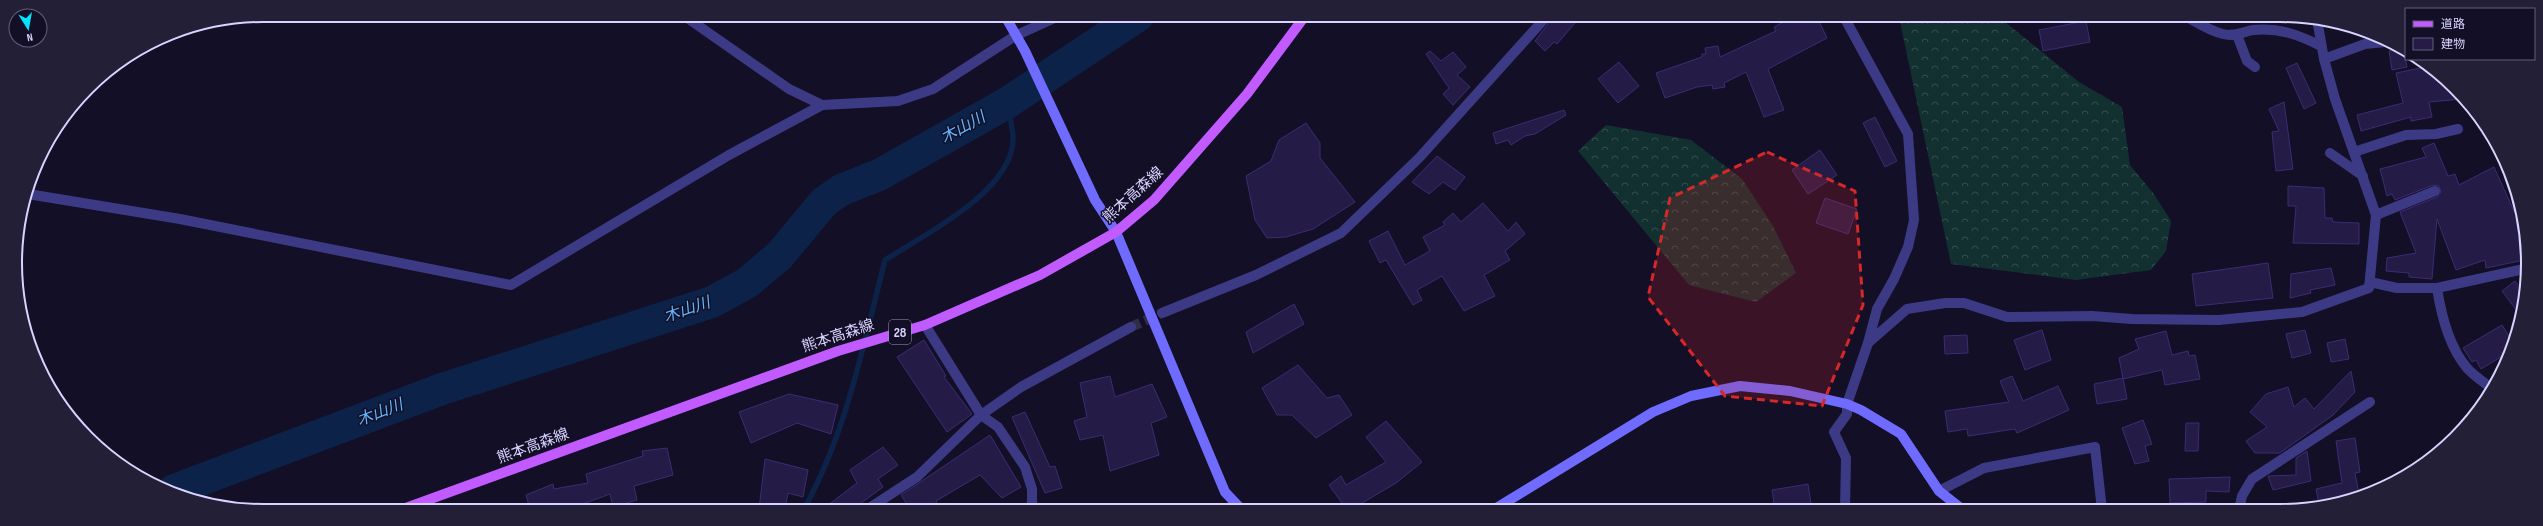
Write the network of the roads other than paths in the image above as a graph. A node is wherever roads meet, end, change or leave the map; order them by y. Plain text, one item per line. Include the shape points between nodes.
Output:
1 (693, 22) edge
2 (1008, 22) edge
3 (1046, 22) edge
4 (1301, 22) edge
5 (1541, 22) edge
6 (1847, 22) edge
7 (2198, 22) edge
8 (2318, 25) edge
9 (2237, 35) junction
10 (1015, 36) junction
11 (2378, 43) edge
12 (2321, 46) junction
13 (2324, 59) junction
14 (2255, 67) dead end
15 (822, 105) junction
16 (2458, 129) dead end
17 (2354, 152) junction
18 (2330, 153) dead end
19 (2363, 176) junction
20 (2435, 191) dead end
21 (32, 195) edge
22 (2376, 215) junction
23 (1116, 232) junction
24 (2520, 272) edge
25 (2370, 282) junction
26 (2437, 288) junction
27 (1162, 313) tunnel mouth
28 (925, 325) junction
29 (1131, 327) tunnel mouth
30 (1868, 343) junction
31 (2488, 385) edge
32 (2370, 402) dead end
33 (1847, 404) junction
34 (981, 415) junction
35 (1939, 491) junction
36 (418, 504) edge
37 (876, 504) edge
38 (1032, 504) edge
39 (1236, 504) edge
40 (1503, 504) edge
41 (1845, 504) edge
42 (1955, 504) edge
43 (2101, 504) edge
44 (2240, 504) edge

1 - 15 street via 789,89
2 - 10 street
3 - 10 street
4 - 23 main road, 熊本高森線 / 28 via 1247,94 1192,159 1154,200
5 - 27 street via 1419,158 1341,233 1256,275
6 - 30 street via 1908,134 1914,220 1908,247 1877,309
7 - 9 street via 2223,34
8 - 12 street
9 - 12 street via 2251,30 2272,29 2297,34
9 - 14 street via 2247,61
10 - 15 street via 933,89 898,101
10 - 23 street via 1025,51 1095,200
11 - 13 street via 2365,44
12 - 13 street
13 - 17 street
15 - 21 street via 729,155 511,285 180,219
16 - 17 street via 2436,134 2406,135
17 - 19 street
18 - 19 street
19 - 22 street
20 - 22 street
22 - 25 street
23 - 28 main road, 熊本高森線 / 28 via 1040,275
23 - 39 street via 1225,492
24 - 26 street
25 - 26 street via 2397,288
25 - 30 street via 2369,288 2302,312 2219,320 2092,316 2007,317 1964,304 1945,302 1907,309
26 - 31 street via 2441,310 2457,350 2468,368
28 - 34 street
28 - 36 main road, 熊本高森線 / 28 via 838,351
29 - 34 street via 1021,387
30 - 33 street
32 - 44 street via 2252,479
33 - 35 street via 1901,434
33 - 40 street via 1790,391 1740,386 1691,396 1653,412
33 - 41 street via 1847,414 1834,432 1846,458
34 - 37 street via 917,477
34 - 38 street via 998,427 1025,467 1032,489
35 - 42 street
35 - 43 street via 1984,468 2094,447

